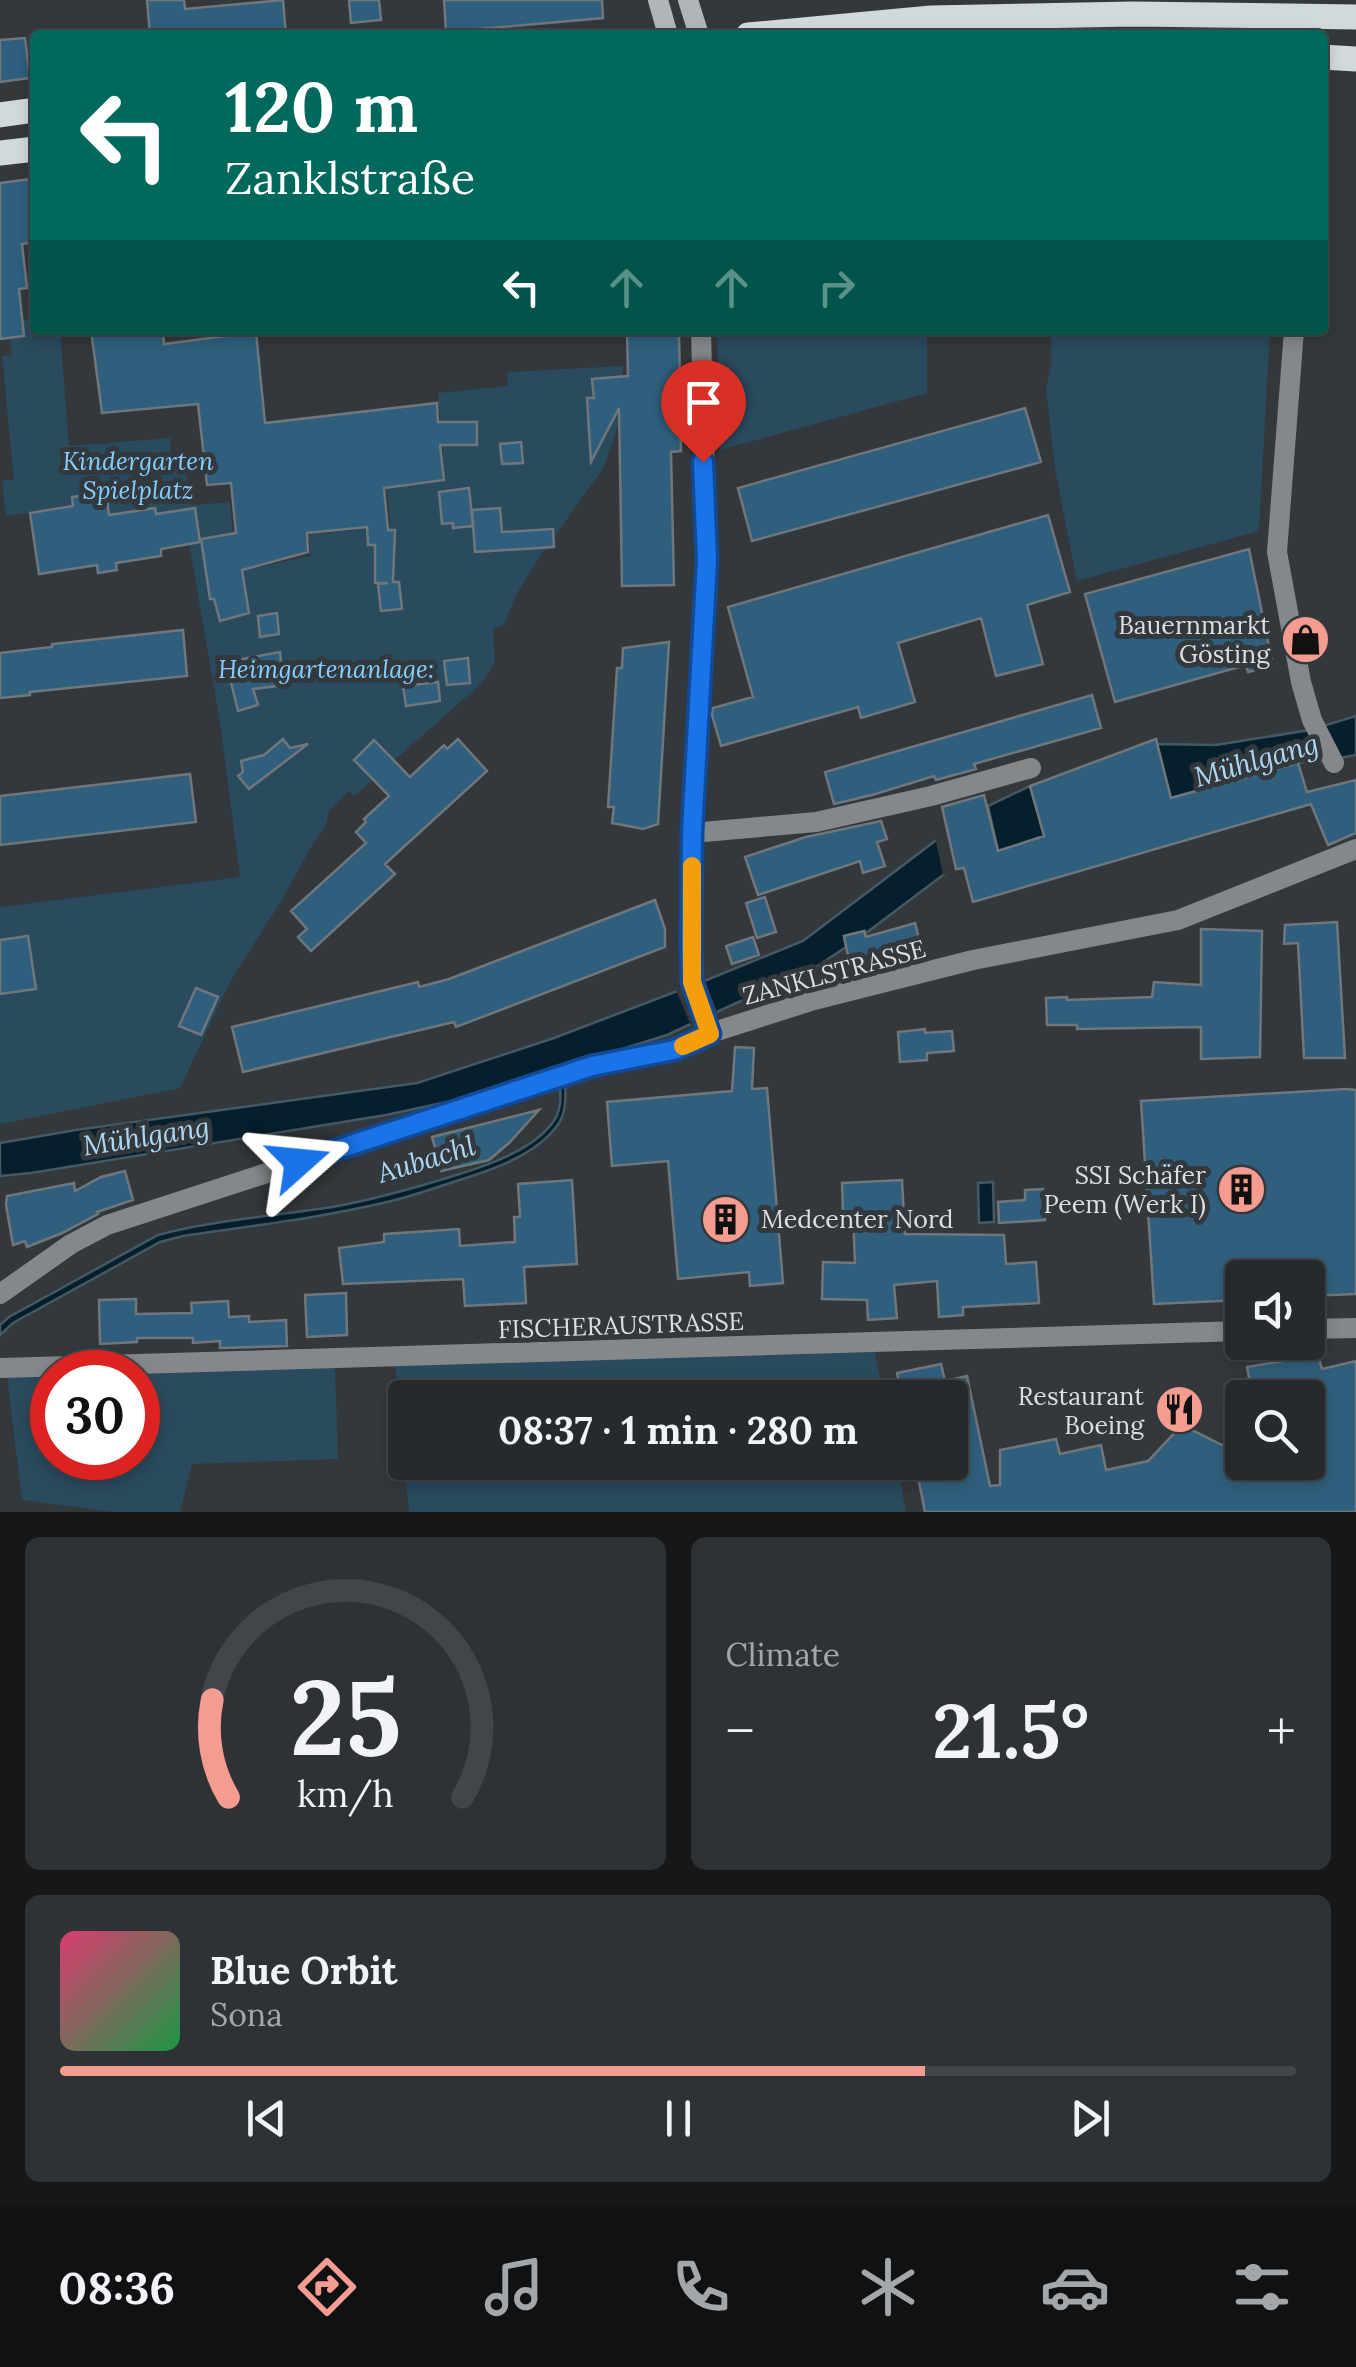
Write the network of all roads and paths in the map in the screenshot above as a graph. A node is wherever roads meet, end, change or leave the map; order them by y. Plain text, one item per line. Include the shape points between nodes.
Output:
1 (658, 0) edge
2 (688, 0) edge
3 (1356, 17) edge
4 (667, 30) edge
5 (697, 30) edge
6 (802, 30) edge
7 (1328, 57) edge
8 (1356, 58) edge
9 (30, 111) edge
10 (0, 115) edge
11 (30, 150) edge
12 (0, 153) edge
13 (701, 335) edge
14 (1294, 335) edge
15 (1334, 763) dead end
16 (1031, 768) dead end
17 (692, 832) junction
18 (1356, 849) edge
19 (709, 1028) junction
20 (0, 1294) edge
21 (1356, 1328) edge
22 (1325, 1329) edge
23 (1225, 1332) edge
24 (1, 1368) edge

1 - 4 street
2 - 5 street
3 - 6 main road via 931,18
7 - 8 main road
9 - 10 main road
11 - 12 main road
13 - 17 street via 706,577
14 - 15 street via 1278,552 1301,682
16 - 17 street via 816,822
17 - 19 street via 692,982
18 - 19 street, ZANKLSTRASSE via 1178,920 973,960
19 - 20 street, ZANKLSTRASSE via 674,1050 592,1066 106,1225
21 - 22 street
23 - 24 street, FISCHERAUSTRASSE

